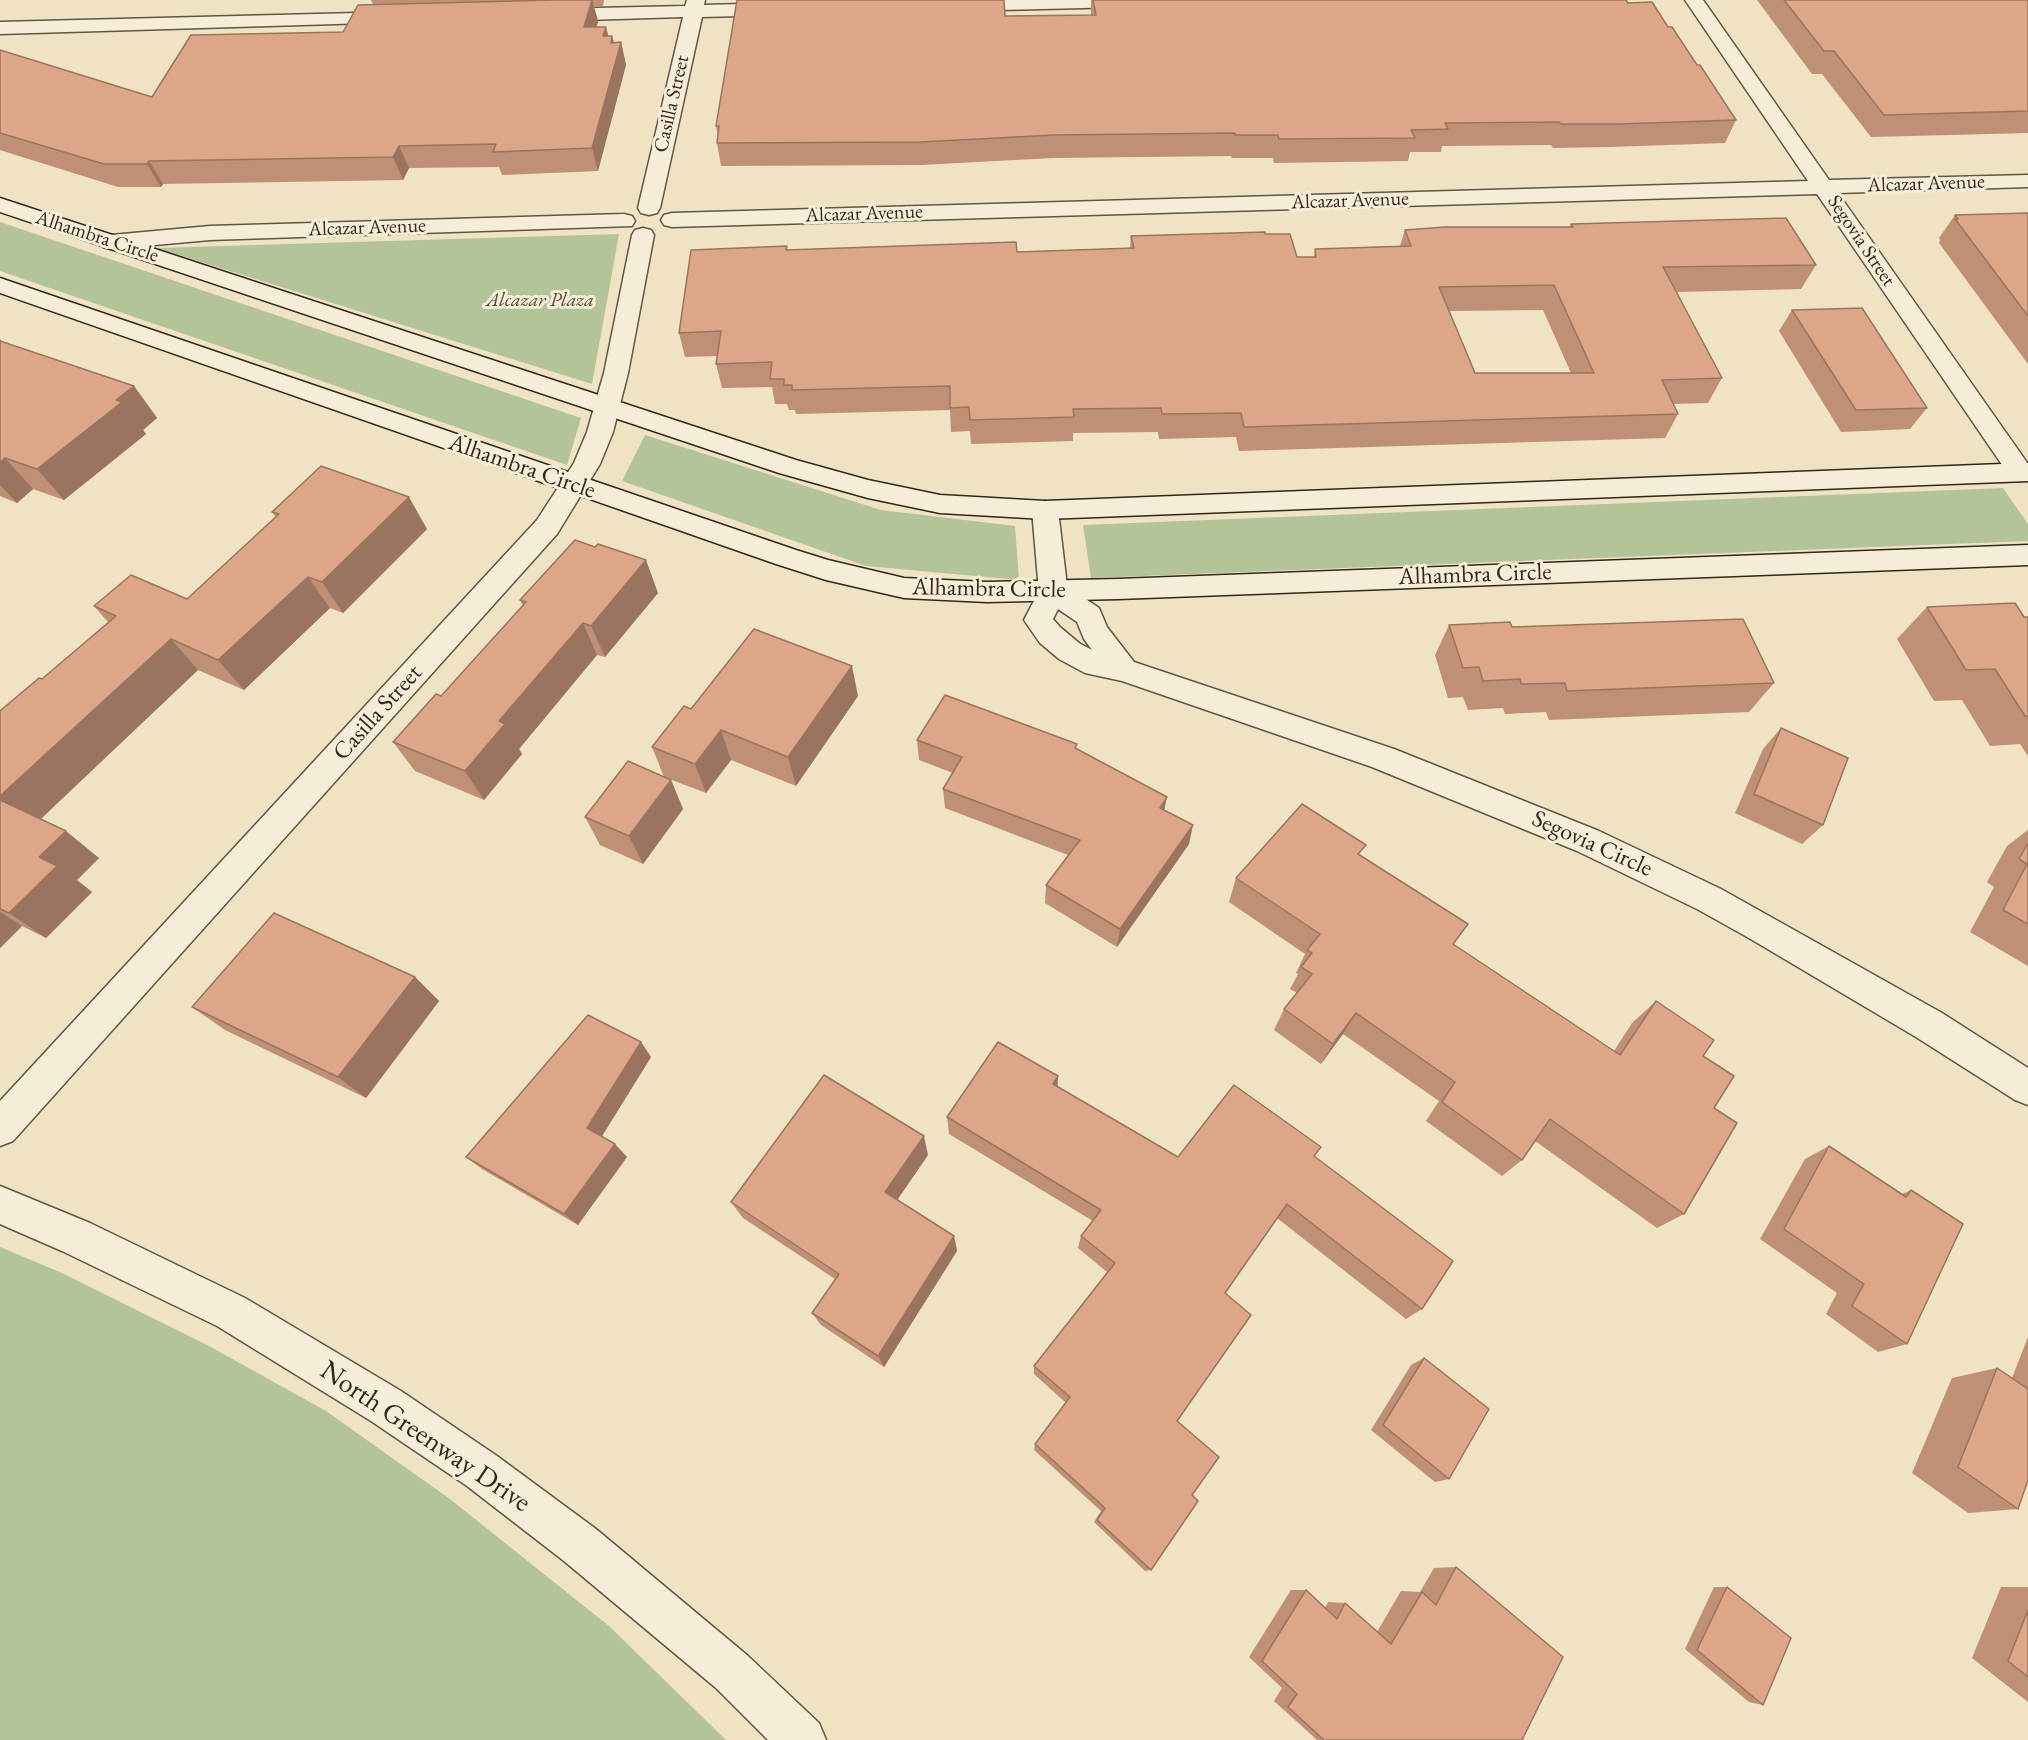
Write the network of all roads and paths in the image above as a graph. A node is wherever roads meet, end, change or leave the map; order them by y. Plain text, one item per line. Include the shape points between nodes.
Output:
1 (1166, 0) edge
2 (1694, 0) edge
3 (942, 5) edge
4 (695, 6) edge
5 (800, 9) edge
6 (538, 15) edge
7 (419, 18) edge
8 (0, 28) edge
9 (2028, 181) edge
10 (1824, 187) junction
11 (0, 205) edge
12 (638, 222) junction
13 (111, 242) junction
14 (0, 285) edge
15 (608, 406) junction
16 (2025, 476) edge
17 (575, 486) junction
18 (1044, 510) junction
19 (2028, 555) edge
20 (1053, 591) junction
21 (1124, 670) junction
22 (2028, 1088) edge
23 (0, 1128) edge
24 (0, 1205) edge
25 (802, 1740) edge

1 - 3 street
2 - 10 street, Segovia Street
4 - 5 street
4 - 6 street
4 - 12 street, Casilla Street
7 - 8 street
9 - 10 street, Alcazar Avenue
10 - 12 street, Alcazar Avenue via 672,220 663,231
10 - 16 street, Segovia Street
11 - 13 street, Alhambra Circle
12 - 13 street, Alcazar Avenue via 210,233
12 - 15 street, Casilla Street
13 - 15 street, Alhambra Circle
14 - 17 street, Alhambra Circle
15 - 17 street, Casilla Street via 587,465
15 - 18 street, Alhambra Circle via 788,467 868,489 940,504
16 - 18 street, Alhambra Circle
17 - 20 street, Alhambra Circle via 826,570 870,581 944,591
17 - 23 street, Casilla Street via 547,527
18 - 20 street
19 - 20 street, Alhambra Circle
20 - 21 street via 1089,616 1094,631
20 - 21 street, Segovia Circle via 1038,620 1050,635 1095,665
21 - 22 street, Segovia Circle via 1392,762 1651,870 1840,972
24 - 25 street, North Greenway Drive via 231,1312 386,1406 482,1471 580,1545 732,1672

